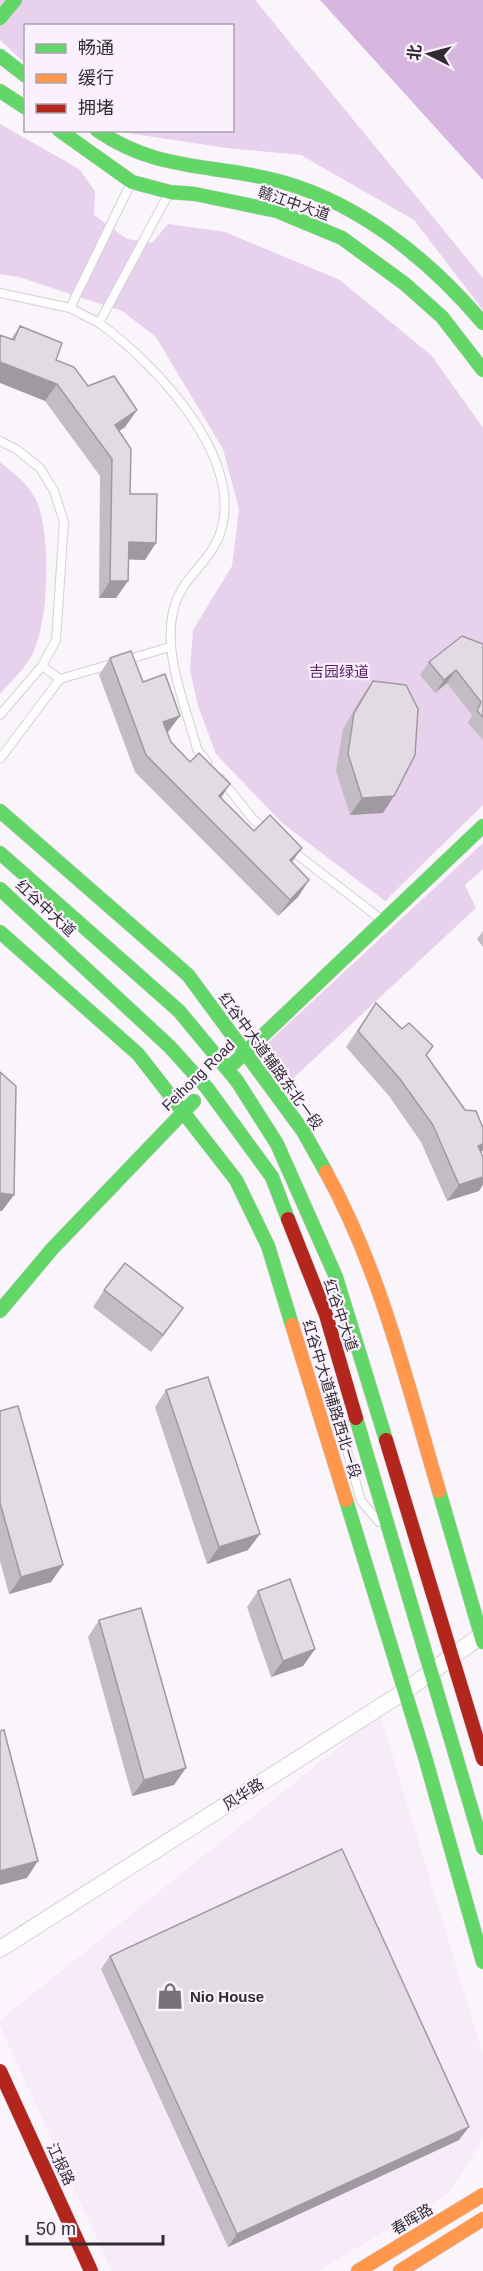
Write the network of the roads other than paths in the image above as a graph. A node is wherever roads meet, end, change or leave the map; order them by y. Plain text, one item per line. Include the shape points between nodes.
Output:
1 (15, 0) edge
2 (0, 18) edge
3 (0, 56) edge
4 (24, 74) edge
5 (0, 91) edge
6 (24, 107) edge
7 (62, 132) edge
8 (100, 132) edge
9 (132, 182) junction
10 (170, 192) junction
11 (0, 293) edge
12 (70, 308) junction
13 (99, 323) junction
14 (483, 323) edge
15 (483, 370) edge
16 (0, 441) edge
17 (170, 648) junction
18 (42, 666) junction
19 (60, 679) junction
20 (0, 715) edge
21 (0, 759) edge
22 (211, 767) edge
23 (218, 776) edge
24 (0, 811) edge
25 (483, 826) edge
26 (0, 853) edge
27 (0, 889) edge
28 (384, 921) junction
29 (0, 932) edge
30 (245, 1052) junction
31 (228, 1068) junction
32 (207, 1088) junction
33 (183, 1112) junction
34 (0, 1311) edge
35 (296, 1337) junction
36 (345, 1382) junction
37 (482, 1637) edge
38 (453, 1656) junction
39 (431, 1672) junction
40 (405, 1691) junction
41 (483, 1759) edge
42 (483, 1848) edge
43 (0, 1949) edge
44 (483, 1962) edge
45 (0, 2071) edge
46 (483, 2185) edge
47 (483, 2195) edge
48 (451, 2214) junction
49 (483, 2219) edge
50 (483, 2235) edge
51 (441, 2244) junction
52 (91, 2271) edge
53 (358, 2271) edge
54 (400, 2271) edge

1 - 2 main road
3 - 4 main road
5 - 6 main road
7 - 9 main road, 赣江中大道
8 - 14 main road, 赣江中大道 via 149,160 236,171 307,189 386,231 464,298
9 - 10 main road, 赣江中大道
9 - 12 lane
10 - 13 lane
10 - 15 main road, 赣江中大道 via 277,211 342,238 442,317
11 - 12 lane
12 - 13 lane
13 - 17 lane via 130,345 164,379 201,432 223,482 225,507 218,540 181,588 172,615
16 - 18 lane via 39,468 54,491 64,522 56,640
17 - 19 lane
17 - 22 lane via 197,749
18 - 19 lane
18 - 20 lane
19 - 21 lane
23 - 28 lane via 253,819
24 - 30 main road, 红谷中大道辅路东北一段 via 188,975
25 - 28 main road, Feihong Road
26 - 31 main road, 红谷中大道 via 179,1011
27 - 32 main road, 红谷中大道 via 170,1047
28 - 30 main road, Feihong Road
29 - 33 main road, 红谷中大道辅路西北一段 via 138,1054
30 - 31 main road, Feihong Road
30 - 37 main road, 红谷中大道辅路东北一段 via 303,1131 351,1220 383,1299
31 - 32 main road, Feihong Road
31 - 38 main road, 红谷中大道 via 277,1144 336,1277
32 - 33 main road, Feihong Road
32 - 36 main road, 红谷中大道 via 272,1177 326,1315
33 - 34 main road, Feihong Road via 52,1249
33 - 35 main road, 红谷中大道辅路西北一段 via 236,1180 268,1246
35 - 36 main road
35 - 40 main road, 红谷中大道辅路西北一段
36 - 39 main road, 红谷中大道
37 - 38 street, 风华路
38 - 39 street, 风华路
38 - 41 main road, 红谷中大道
39 - 40 street, 风华路
39 - 42 main road, 红谷中大道
40 - 43 street, 风华路
40 - 44 main road, 红谷中大道辅路西北一段
45 - 52 main road, 江报路
46 - 48 main road
47 - 48 main road, 春晖路
48 - 53 main road, 春晖路
49 - 51 main road
50 - 51 main road
51 - 54 main road

